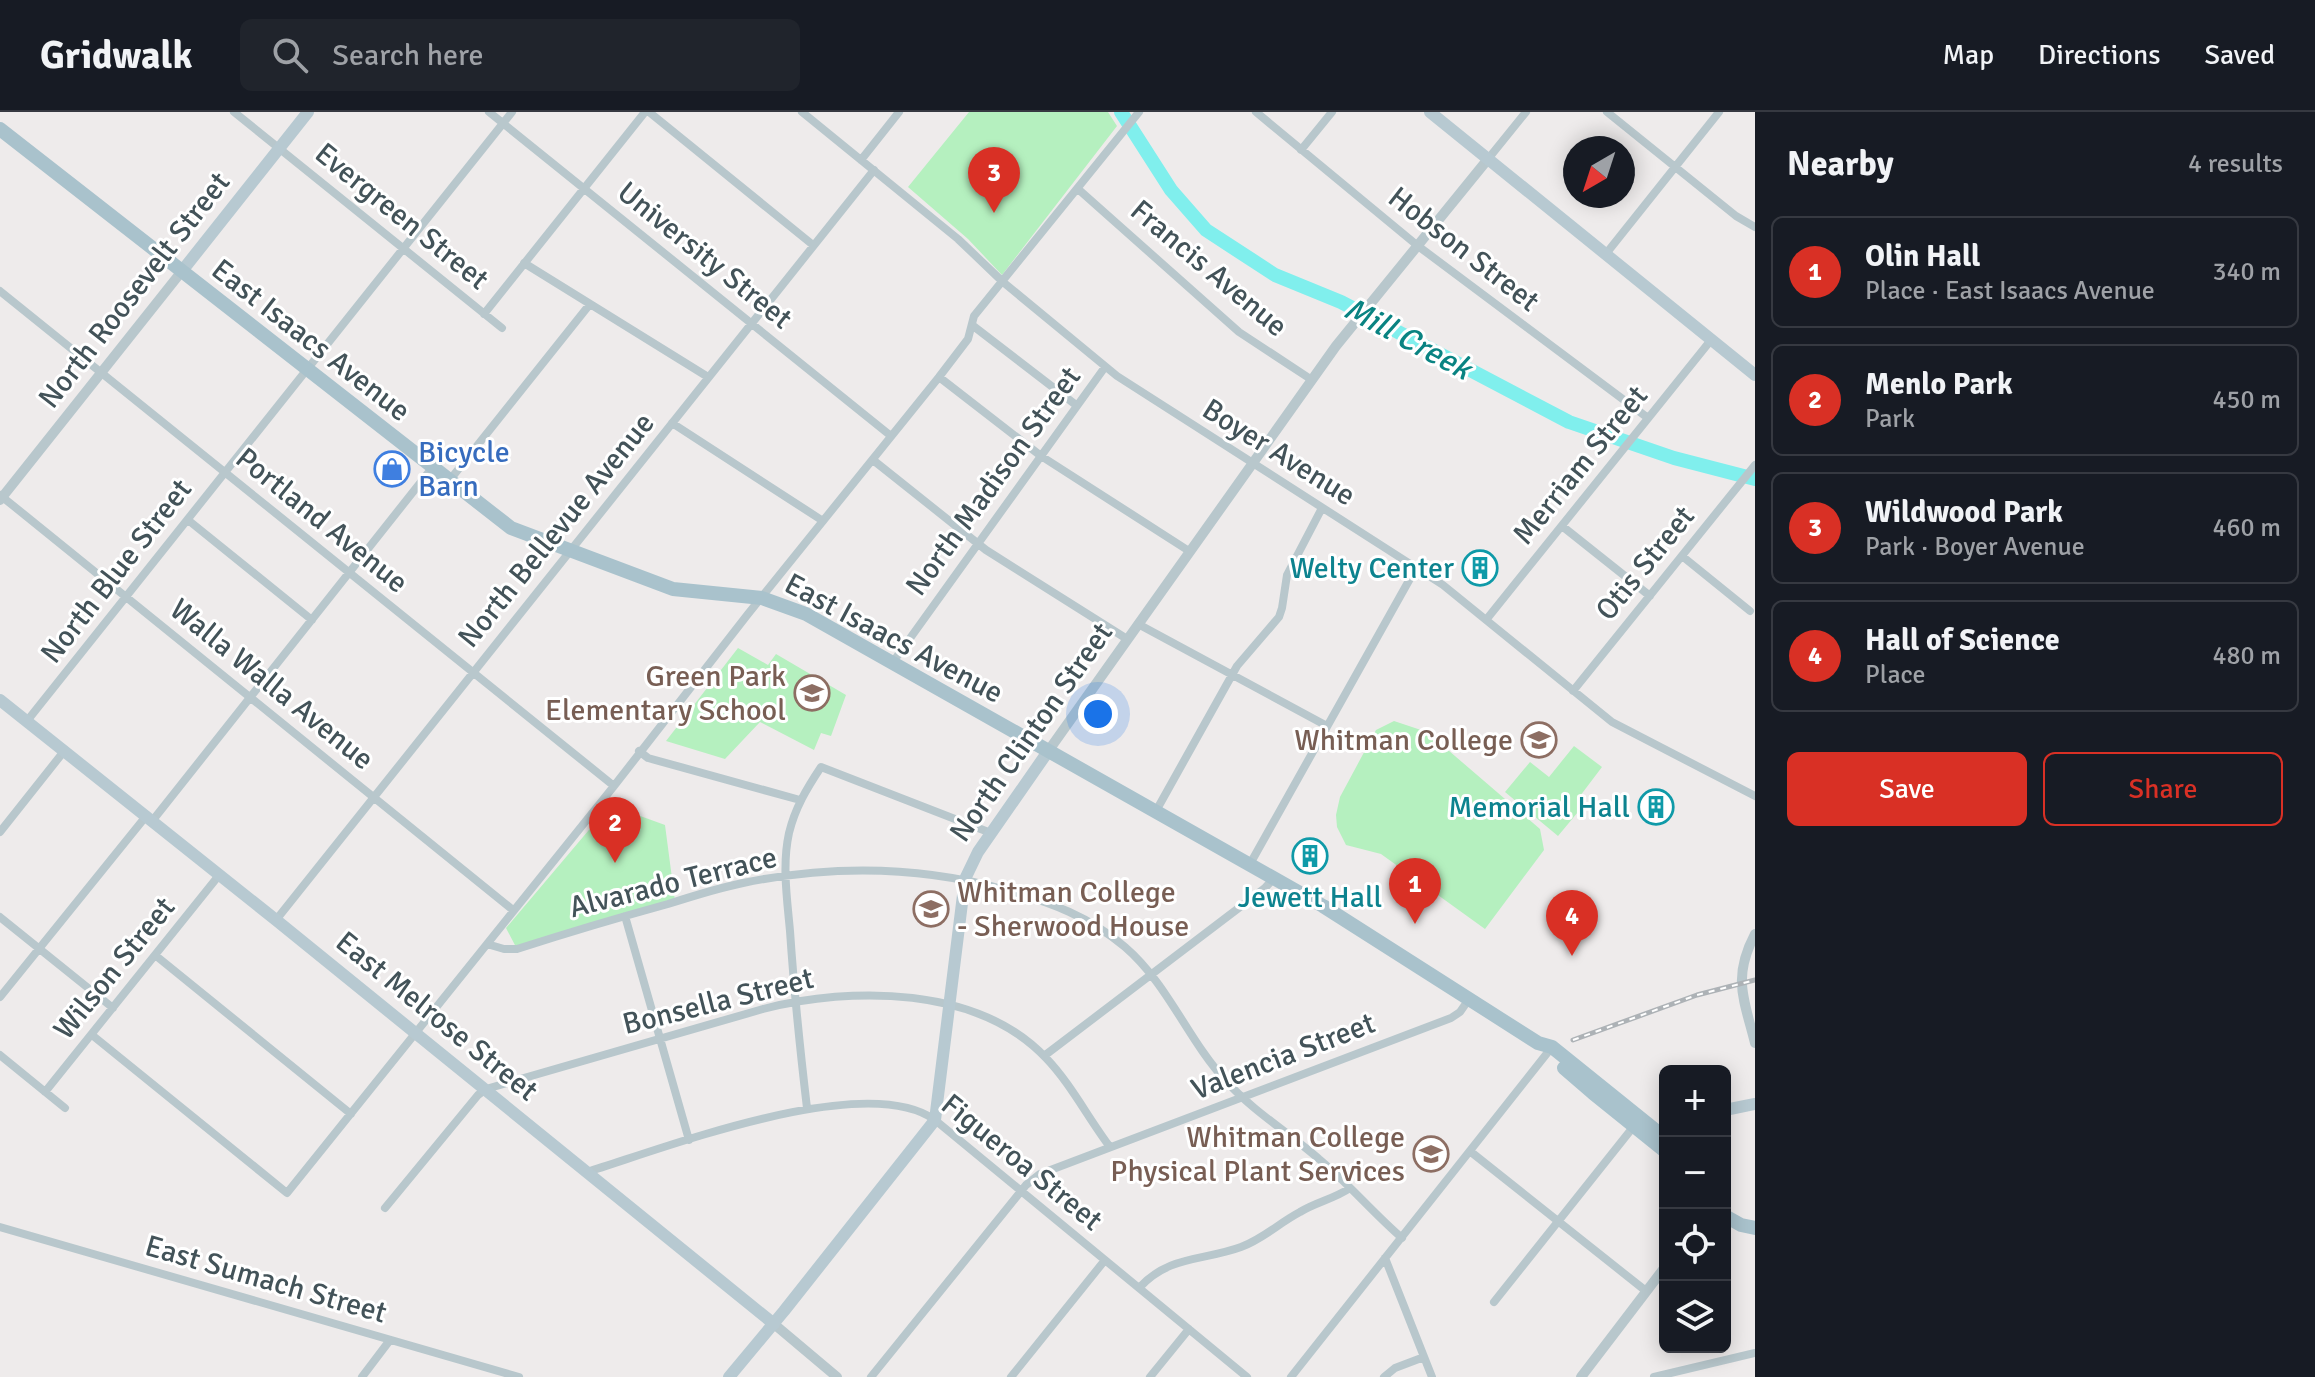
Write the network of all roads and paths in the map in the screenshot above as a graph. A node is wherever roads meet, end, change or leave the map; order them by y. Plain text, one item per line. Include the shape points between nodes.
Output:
1 (234, 112) edge
2 (308, 112) edge
3 (489, 112) edge
4 (512, 112) edge
5 (647, 112) edge
6 (802, 112) edge
7 (899, 112) edge
8 (1139, 112) edge
9 (1256, 112) edge
10 (1332, 112) edge
11 (1430, 112) edge
12 (1526, 112) edge
13 (1607, 112) edge
14 (1719, 112) edge
15 (503, 123) junction
16 (0, 129) edge
17 (279, 148) junction
18 (1301, 150) junction
19 (1488, 159) junction
20 (861, 160) junction
21 (1675, 167) junction
22 (874, 170) junction
23 (584, 188) junction
24 (1078, 189) junction
25 (1755, 227) edge
26 (813, 245) junction
27 (1418, 246) junction
28 (403, 249) junction
29 (1605, 255) junction
30 (524, 263) junction
31 (182, 271) junction
32 (1003, 282) junction
33 (0, 291) edge
34 (590, 304) junction
35 (484, 314) junction
36 (751, 323) junction
37 (972, 325) junction
38 (502, 328) dead end
39 (1711, 340) junction
40 (1105, 367) junction
41 (307, 370) junction
42 (101, 373) junction
43 (1755, 375) edge
44 (708, 377) junction
45 (939, 377) junction
46 (1312, 380) junction
47 (1076, 405) junction
48 (1648, 418) junction
49 (672, 423) junction
50 (891, 436) junction
51 (1041, 456) junction
52 (873, 460) junction
53 (1253, 464) junction
54 (1754, 467) edge
55 (432, 468) junction
56 (225, 473) junction
57 (449, 481) junction
58 (1, 497) edge
59 (1322, 508) junction
60 (188, 520) junction
61 (823, 521) junction
62 (1562, 526) junction
63 (978, 544) junction
64 (570, 551) junction
65 (1189, 551) junction
66 (1682, 556) junction
67 (1416, 568) junction
68 (349, 573) junction
69 (1650, 596) junction
70 (126, 597) junction
71 (762, 598) junction
72 (1750, 611) dead end
73 (312, 620) junction
74 (1486, 620) junction
75 (1138, 624) junction
76 (1127, 639) junction
77 (893, 662) junction
78 (473, 673) junction
79 (1233, 675) junction
80 (1573, 691) junction
81 (250, 698) junction
82 (0, 700) edge
83 (27, 721) junction
84 (1327, 726) junction
85 (65, 750) junction
86 (1049, 750) junction
87 (639, 751) junction
88 (614, 786) junction
89 (1755, 796) edge
90 (374, 798) junction
91 (800, 800) junction
92 (1156, 811) junction
93 (150, 818) junction
94 (0, 832) edge
95 (991, 833) junction
96 (1250, 864) junction
97 (220, 874) junction
98 (786, 876) junction
99 (1274, 878) junction
100 (965, 879) junction
101 (513, 910) junction
102 (625, 916) junction
103 (0, 917) edge
104 (276, 920) junction
105 (1755, 934) edge
106 (487, 944) junction
107 (39, 948) junction
108 (155, 955) junction
109 (1151, 975) junction
110 (1755, 994) edge
111 (0, 997) edge
112 (1743, 997) junction
113 (1469, 999) junction
114 (795, 1002) junction
115 (948, 1004) junction
116 (113, 1008) junction
117 (415, 1033) junction
118 (92, 1035) junction
119 (660, 1038) junction
120 (1755, 1043) edge
121 (1546, 1048) junction
122 (0, 1055) edge
123 (1044, 1056) junction
124 (486, 1089) junction
125 (45, 1092) junction
126 (1242, 1097) junction
127 (1755, 1104) edge
128 (65, 1108) dead end
129 (807, 1108) junction
130 (1731, 1109) edge
131 (351, 1114) junction
132 (935, 1120) junction
133 (1634, 1126) junction
134 (1659, 1138) edge
135 (1659, 1138) edge
136 (689, 1140) junction
137 (1110, 1147) junction
138 (1471, 1152) junction
139 (587, 1172) junction
140 (1350, 1188) junction
141 (1021, 1191) junction
142 (385, 1208) dead end
143 (1731, 1219) edge
144 (1558, 1221) junction
145 (0, 1227) edge
146 (1755, 1228) edge
147 (1402, 1238) junction
148 (1385, 1258) junction
149 (1105, 1260) junction
150 (1659, 1275) edge
151 (1139, 1288) junction
152 (1646, 1291) junction
153 (1494, 1302) dead end
154 (774, 1324) junction
155 (1189, 1329) junction
156 (390, 1340) junction
157 (1755, 1353) edge
158 (1424, 1357) junction
159 (500, 1374) edge
160 (362, 1377) edge
161 (519, 1377) edge
162 (729, 1377) edge
163 (837, 1377) edge
164 (871, 1377) edge
165 (1011, 1377) edge
166 (1150, 1377) edge
167 (1247, 1377) edge
168 (1291, 1377) edge
169 (1384, 1377) edge
170 (1432, 1377) edge
171 (1581, 1377) edge
172 (1654, 1377) edge

1 - 17 street, Evergreen Street
2 - 17 main road, North Roosevelt Street
3 - 15 street, University Street
4 - 15 street, North Blue Street
5 - 23 street
5 - 26 street
6 - 20 street, Boyer Avenue
7 - 20 street
8 - 24 street
9 - 18 street, Hobson Street
10 - 18 street
11 - 19 main road
12 - 19 street
13 - 21 street
14 - 21 street
15 - 23 street, University Street
15 - 28 street, North Blue Street
16 - 31 main road, East Isaacs Avenue
17 - 28 street, Evergreen Street
17 - 31 main road, North Roosevelt Street
18 - 27 street, Hobson Street
19 - 27 street, North Clinton Street
19 - 29 main road
20 - 22 street, Boyer Avenue
21 - 25 street
21 - 29 street
22 - 26 street, North Bellevue Avenue
22 - 32 street, Boyer Avenue
23 - 30 street
23 - 36 street, University Street
24 - 32 street
24 - 46 street, Francis Avenue via 1239,332
26 - 36 street, North Bellevue Avenue
27 - 46 street, North Clinton Street
27 - 48 street, Hobson Street
28 - 35 street, Evergreen Street
28 - 41 street, North Blue Street
29 - 39 main road
30 - 34 street
30 - 35 street
31 - 41 main road, East Isaacs Avenue
31 - 42 street, North Roosevelt Street
32 - 37 street
32 - 40 street, Boyer Avenue
33 - 42 street, Portland Avenue
34 - 44 street
34 - 57 street
35 - 38 street, Evergreen Street
36 - 44 street, North Bellevue Avenue
36 - 50 street, University Street
37 - 45 street via 968,339
37 - 47 street
39 - 43 main road
39 - 48 street, Merriam Street
40 - 47 street, North Madison Street
40 - 53 street, Boyer Avenue
41 - 55 main road, East Isaacs Avenue
41 - 56 street, North Blue Street
42 - 56 street, Portland Avenue
42 - 58 street, North Roosevelt Street
44 - 49 street, North Bellevue Avenue
45 - 50 street
45 - 51 street
46 - 53 street, North Clinton Street
47 - 51 street, North Madison Street
48 - 62 street, Merriam Street
49 - 61 street
49 - 64 street, North Bellevue Avenue
50 - 52 street
51 - 63 street, North Madison Street
51 - 65 street
52 - 61 street
52 - 63 street
53 - 59 street, Boyer Avenue
53 - 65 street, North Clinton Street
54 - 66 street, Otis Street
55 - 57 main road, East Isaacs Avenue
55 - 68 street
56 - 60 street, North Blue Street
56 - 68 street, Portland Avenue
57 - 64 main road, East Isaacs Avenue via 511,528
58 - 70 street, Walla Walla Avenue
59 - 67 street, Boyer Avenue
59 - 79 street via 1287,575 1279,617
60 - 70 street, North Blue Street
60 - 73 street
61 - 71 street
62 - 69 street
62 - 74 street, Merriam Street
63 - 76 street
63 - 77 street, North Madison Street
64 - 71 main road, East Isaacs Avenue via 673,589
64 - 78 street, North Bellevue Avenue
65 - 75 street, North Clinton Street
66 - 69 street, Otis Street
66 - 72 street
67 - 74 street, Boyer Avenue
67 - 84 street
68 - 73 street
68 - 78 street, Portland Avenue
69 - 80 street, Otis Street
70 - 81 street, Walla Walla Avenue
70 - 83 street, North Blue Street
71 - 77 main road, East Isaacs Avenue via 806,614
71 - 87 street
73 - 81 street
74 - 80 street, Boyer Avenue
75 - 76 street, North Clinton Street
75 - 79 street
76 - 86 street, North Clinton Street
77 - 86 main road, East Isaacs Avenue
78 - 88 street, Portland Avenue
78 - 90 street, North Bellevue Avenue
79 - 84 street
79 - 92 street
80 - 89 street, Boyer Avenue via 1618,726
81 - 90 street, Walla Walla Avenue
81 - 93 street
82 - 83 main road, East Melrose Street
83 - 85 main road, East Melrose Street
84 - 96 street
85 - 93 main road, East Melrose Street
85 - 94 street
86 - 92 main road, East Isaacs Avenue
86 - 95 main road, North Clinton Street
87 - 88 street
87 - 91 street via 648,758
88 - 101 street
90 - 101 street, Walla Walla Avenue
90 - 104 street, North Bellevue Avenue
91 - 95 street via 821,767
91 - 98 street via 789,833
92 - 96 main road, East Isaacs Avenue
93 - 97 main road, East Melrose Street
93 - 107 street
95 - 100 main road, North Clinton Street
96 - 99 main road, East Isaacs Avenue
97 - 104 main road, East Melrose Street
97 - 108 street, Wilson Street
98 - 100 street, Alvarado Terrace via 868,870
98 - 102 street, Alvarado Terrace via 718,888
98 - 114 street
99 - 109 street
99 - 113 main road, East Isaacs Avenue
100 - 109 street, Alvarado Terrace via 1079,916 1123,945
100 - 115 main road, North Clinton Street
101 - 106 street
102 - 106 street, Alvarado Terrace via 517,949
102 - 119 street
103 - 107 street
104 - 117 main road, East Melrose Street
105 - 112 street via 1743,964
106 - 117 street
107 - 111 street
107 - 116 street
108 - 116 street, Wilson Street
108 - 131 street
109 - 123 street
109 - 126 street, Alvarado Terrace via 1206,1057
110 - 112 street
112 - 120 street
113 - 121 main road, East Isaacs Avenue
113 - 126 street, Valencia Street via 1451,1018
114 - 115 street, Bonsella Street via 865,996
114 - 119 street, Bonsella Street
114 - 129 street
115 - 123 street, Bonsella Street via 1004,1026
115 - 132 main road, North Clinton Street
116 - 118 street, Wilson Street
117 - 124 main road, East Melrose Street
117 - 131 street
118 - 125 street, Wilson Street
118 - 131 street via 287,1193
119 - 124 street, Bonsella Street
119 - 136 street
121 - 133 main road, East Isaacs Avenue
121 - 134 main road, East Isaacs Avenue
121 - 138 street
122 - 125 street
123 - 137 street, Bonsella Street
124 - 139 main road, East Melrose Street
124 - 142 street
125 - 128 street
126 - 137 street, Valencia Street
126 - 140 street, Alvarado Terrace
127 - 130 main road
129 - 132 street, Figueroa Street via 903,1106
129 - 136 street, Figueroa Street
132 - 141 street, Figueroa Street
132 - 154 main road
133 - 135 main road, East Isaacs Avenue
133 - 144 street
136 - 139 street, Figueroa Street
137 - 141 street, Valencia Street via 1040,1174
138 - 144 street
138 - 147 street
139 - 154 main road, East Melrose Street
140 - 147 street, Alvarado Terrace
140 - 151 street via 1296,1213 1251,1243 1174,1263
141 - 149 street, Figueroa Street
141 - 164 street, Valencia Street
143 - 146 main road
144 - 152 street
144 - 153 street
145 - 156 street, East Sumach Street
147 - 148 street
148 - 158 street
148 - 168 street
149 - 151 street, Figueroa Street
149 - 165 street
150 - 152 street
151 - 155 street, Figueroa Street
152 - 171 street
154 - 162 main road
154 - 163 street, East Melrose Street
155 - 166 street
155 - 167 street, Figueroa Street
156 - 159 street, East Sumach Street
156 - 160 street
157 - 172 street
158 - 169 street
158 - 170 street
159 - 161 street, East Sumach Street

